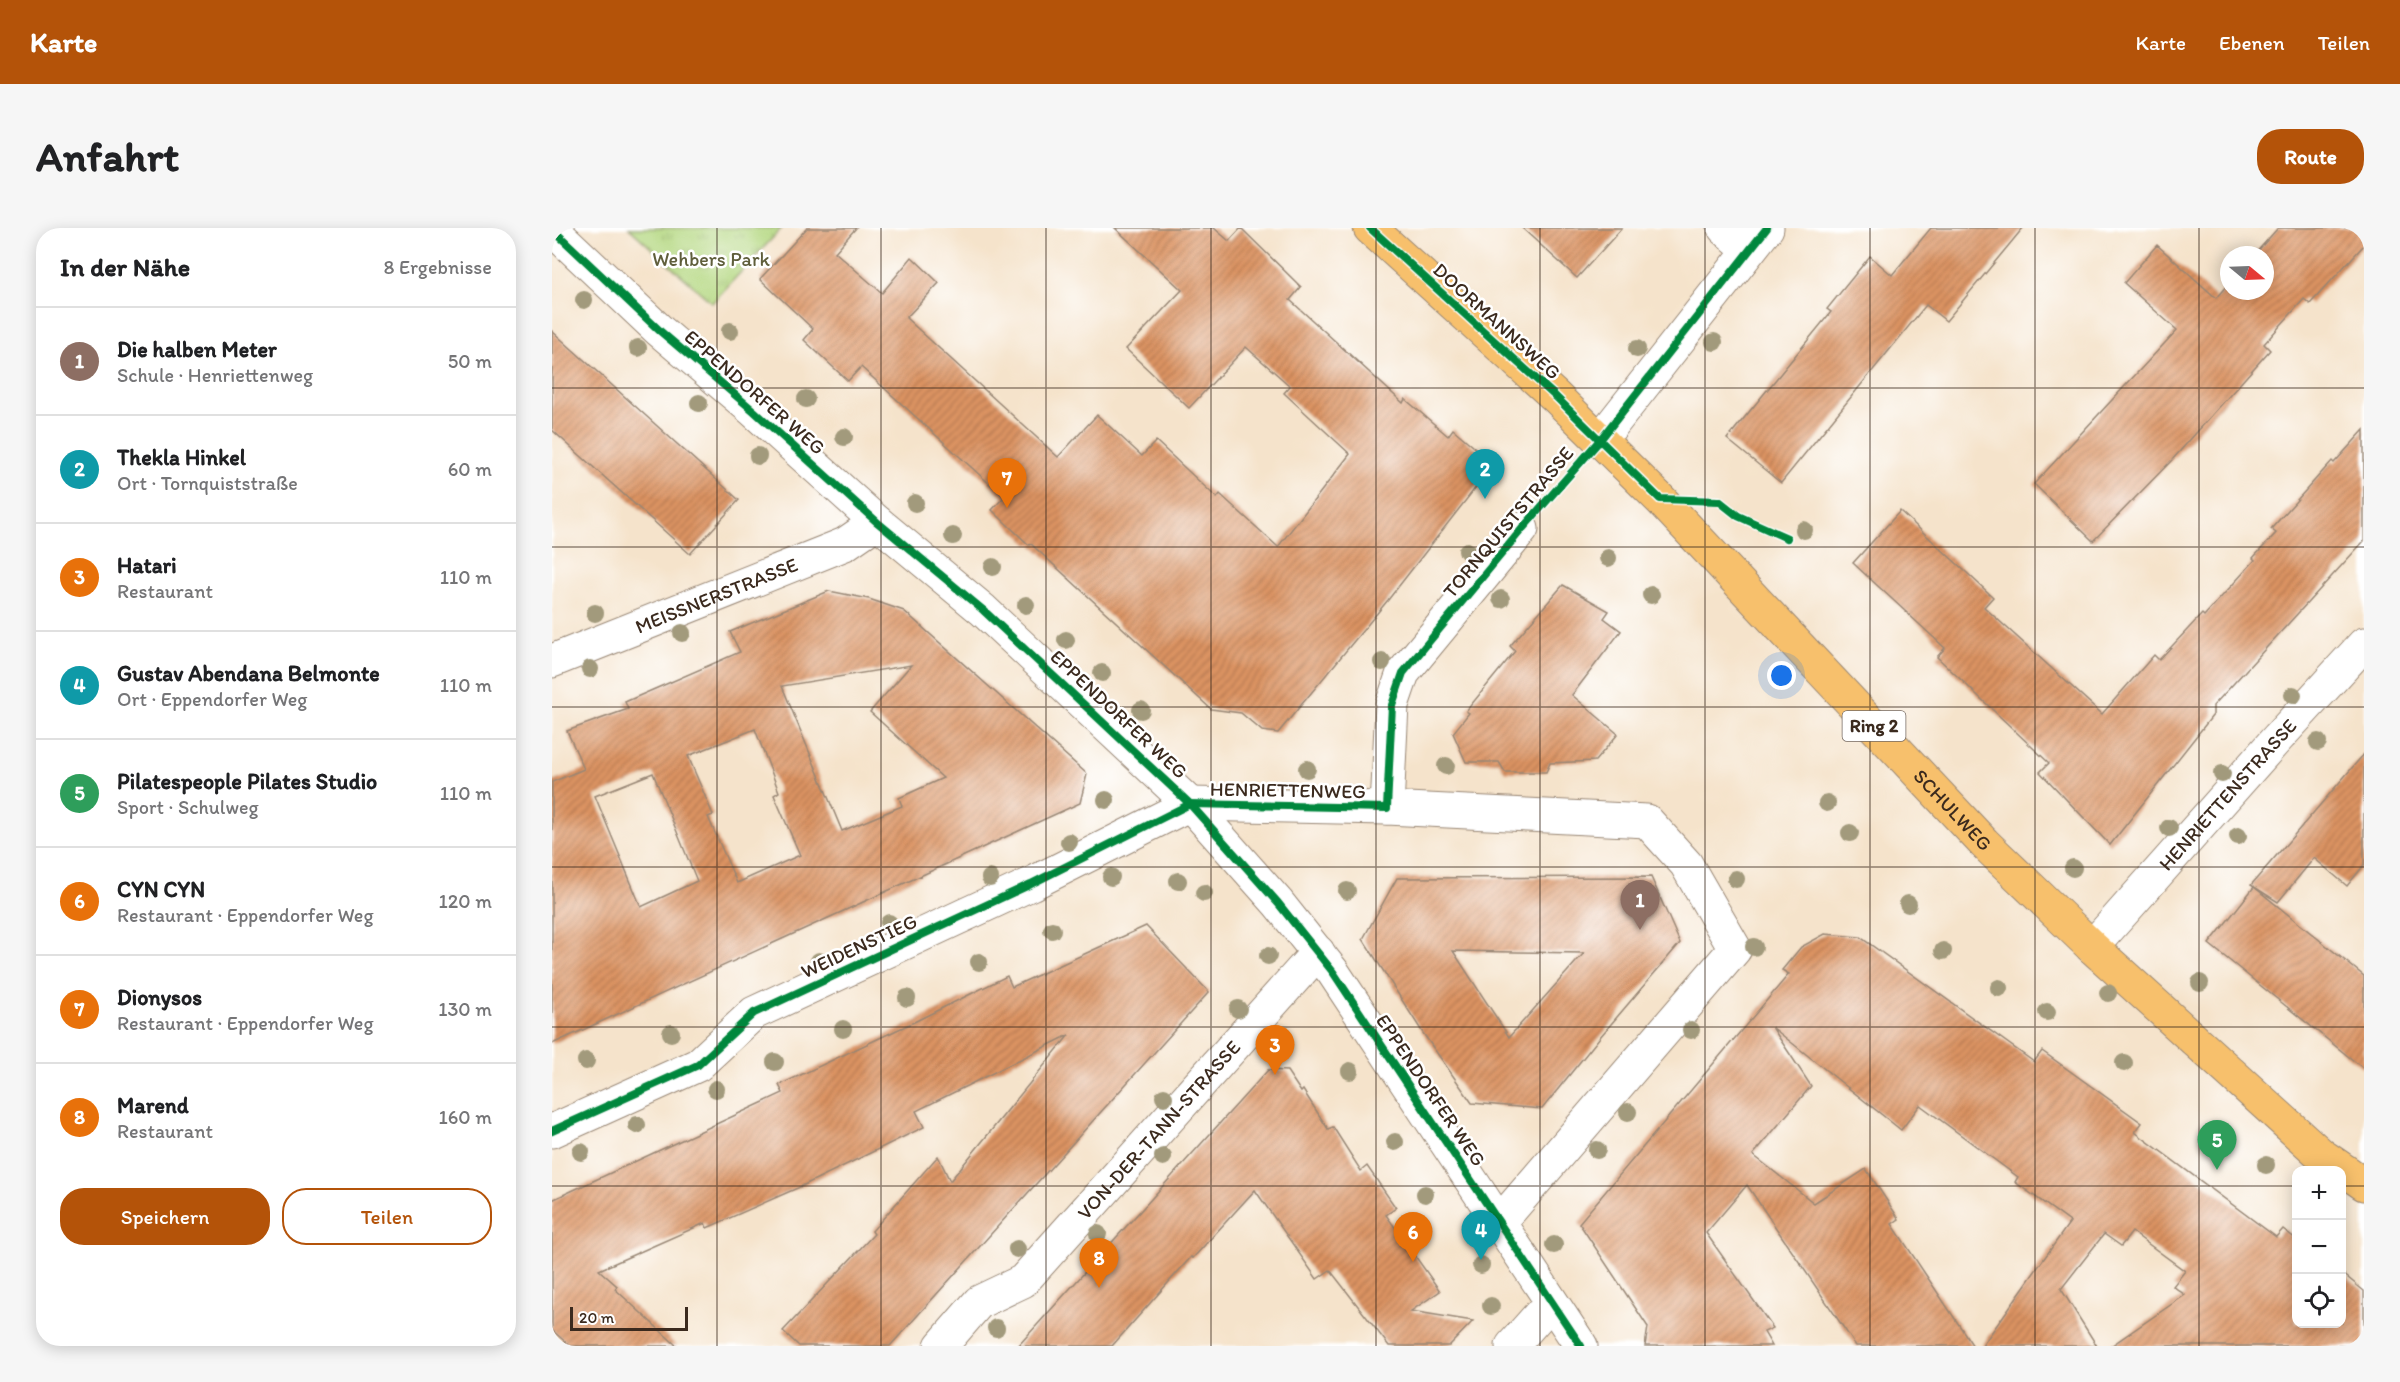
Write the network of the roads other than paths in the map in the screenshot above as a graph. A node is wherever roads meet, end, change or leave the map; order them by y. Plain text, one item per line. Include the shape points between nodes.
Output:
1 (1370, 228) edge
2 (1724, 228) edge
3 (552, 229) edge
4 (1758, 239) edge
5 (1600, 440) junction
6 (877, 522) junction
7 (1522, 529) dead end
8 (2364, 645) edge
9 (552, 661) edge
10 (1190, 804) junction
11 (1387, 808) junction
12 (2092, 946) junction
13 (1318, 952) junction
14 (552, 1131) edge
15 (2333, 1166) edge
16 (2346, 1174) edge
17 (2346, 1179) edge
18 (2364, 1184) edge
19 (2364, 1198) edge
20 (1499, 1223) junction
21 (1551, 1302) junction
22 (940, 1346) edge
23 (1512, 1346) edge
24 (1581, 1346) edge

1 - 5 main road, DOORMANNSWEG / Ring 2
2 - 4 street, TORNQUISTSTRASSE
3 - 6 street, EPPENDORFER WEG via 660,332
4 - 5 street, TORNQUISTSTRASSE
5 - 12 main road, SCHULWEG / Ring 2 via 1669,508 1984,843
6 - 9 street, MEISSNERSTRASSE via 845,544
6 - 10 street, EPPENDORFER WEG via 983,610
7 - 11 street, TORNQUISTSTRASSE via 1403,673 1392,705
8 - 12 street, HENRIETTENSTRASSE
10 - 11 street, HENRIETTENWEG
10 - 13 street, EPPENDORFER WEG
10 - 14 street, WEIDENSTIEG via 1031,884 754,1013 698,1065
11 - 20 street, HENRIETTENWEG via 1647,821 1686,864 1735,949
12 - 15 main road, SCHULWEG / Ring 2
13 - 20 street, EPPENDORFER WEG
13 - 22 street, VON-DER-TANN-STRASSE via 1023,1281 979,1302
16 - 18 main road, SCHULWEG / Ring 2
17 - 19 main road, SCHULWEG / Ring 2
20 - 21 street, EPPENDORFER WEG
21 - 23 street
21 - 24 street, EPPENDORFER WEG

